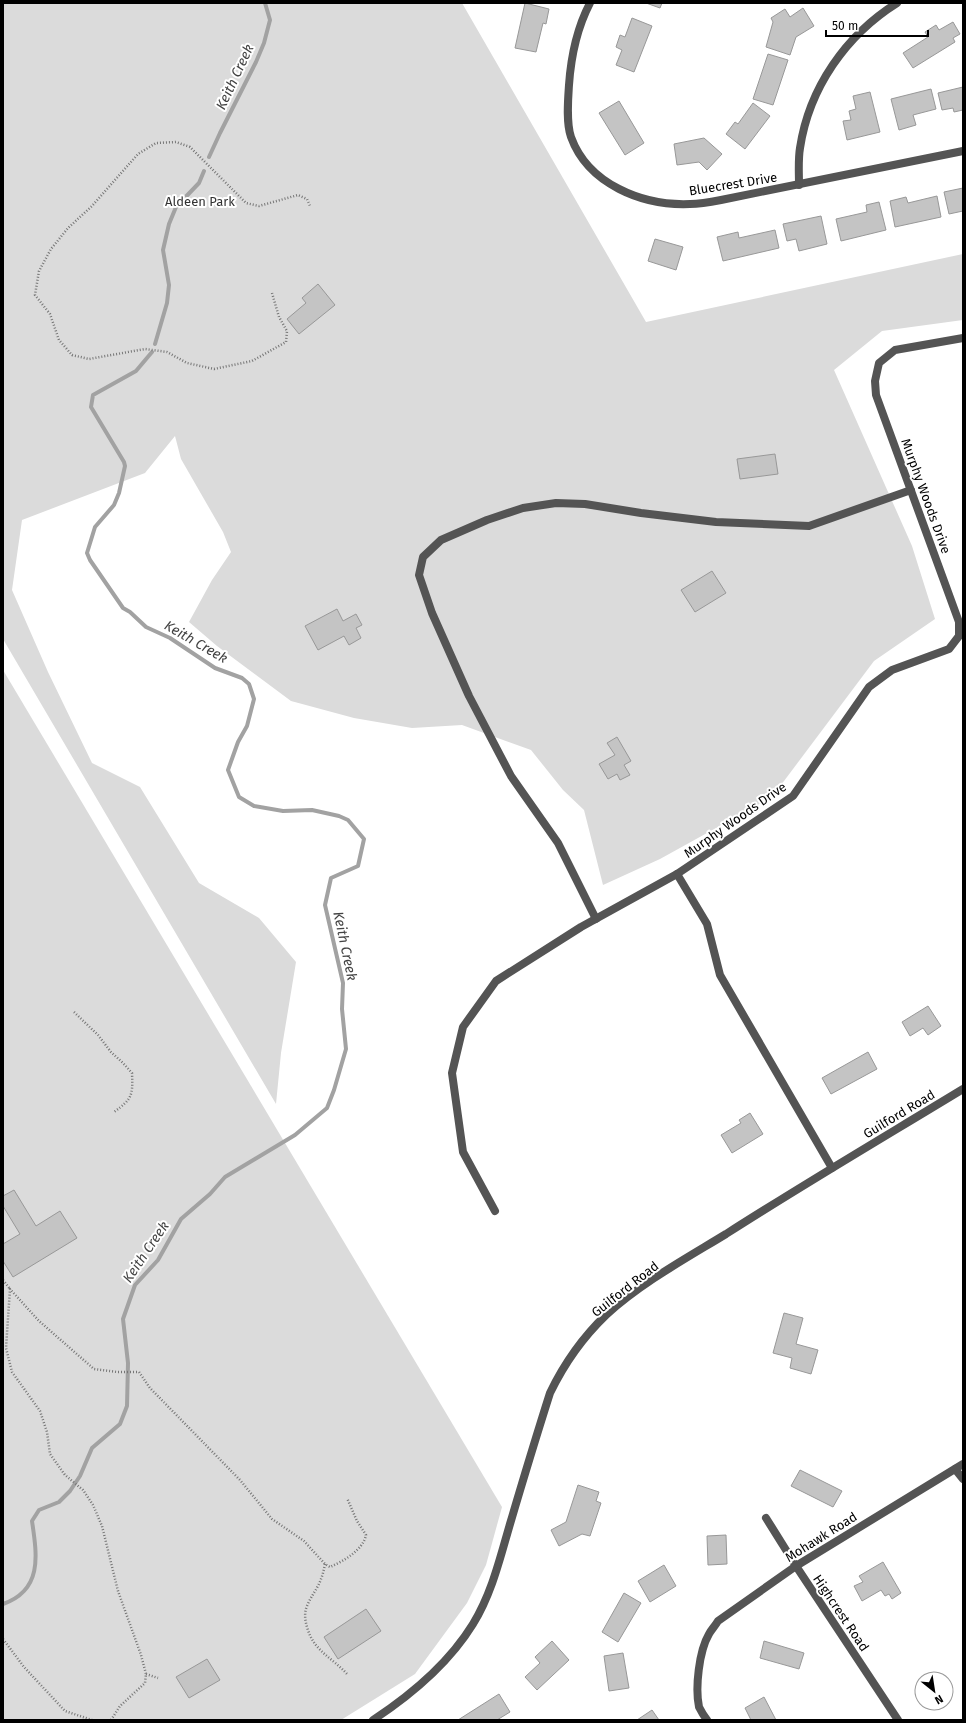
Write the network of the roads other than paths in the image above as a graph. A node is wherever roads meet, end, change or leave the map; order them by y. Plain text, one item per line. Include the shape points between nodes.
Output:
1 (590, 3) edge
2 (897, 3) edge
3 (963, 150) edge
4 (799, 185) junction
5 (963, 338) edge
6 (911, 490) junction
7 (678, 874) junction
8 (596, 919) junction
9 (963, 1089) edge
10 (832, 1168) junction
11 (495, 1211) dead end
12 (963, 1464) edge
13 (955, 1469) junction
14 (963, 1479) edge
15 (766, 1518) dead end
16 (796, 1566) junction
17 (373, 1720) edge
18 (707, 1720) edge
19 (898, 1720) edge

1 - 4 street, Bluecrest Drive via 583,16 574,46 568,105 570,136 581,157 595,173 637,197 690,204
2 - 4 street via 867,25 851,41 836,60 818,91 807,119 800,149
3 - 4 street, Bluecrest Drive
5 - 6 street, Murphy Woods Drive via 896,350 879,364 875,381 876,395
6 - 7 street, Murphy Woods Drive via 959,622 959,636 949,649 892,670 869,687 793,796
6 - 8 street via 809,526 716,522 585,504 556,503 523,508 487,520 441,540 423,557 419,576 432,613 469,696 510,776 558,843
7 - 8 street, Murphy Woods Drive
7 - 10 street, Murphy Woods Drive via 706,924 720,975
8 - 11 street, Murphy Woods Drive via 496,981 463,1027 452,1073 463,1152
9 - 10 street, Guilford Road
10 - 17 street, Guilford Road via 645,1285 606,1315 579,1344 561,1369 550,1393 490,1592 473,1624 447,1658 423,1682
12 - 13 street, Mohawk Road
13 - 14 street
13 - 16 street, Mohawk Road
15 - 16 street, Highcrest Road
16 - 18 street, Mohawk Road via 718,1621 709,1634 699,1671 697,1692 700,1708
16 - 19 street, Highcrest Road

